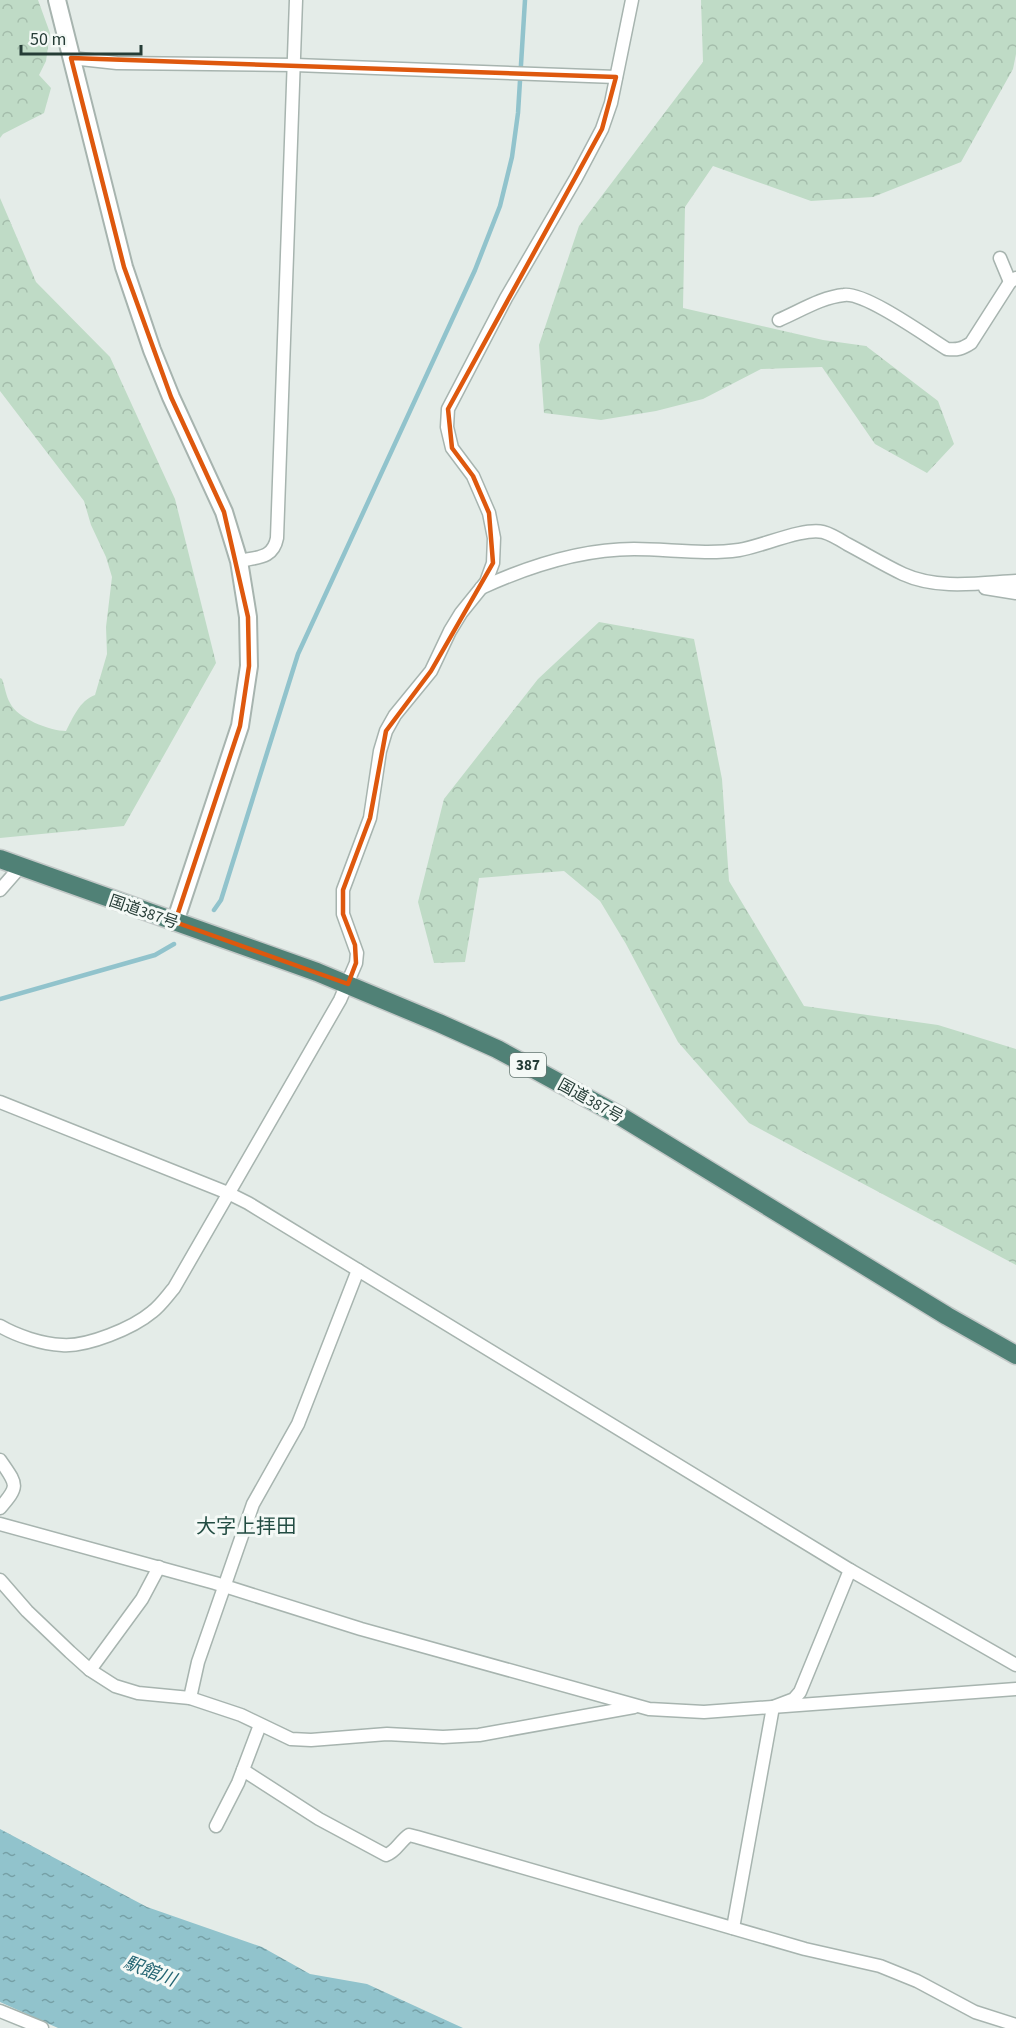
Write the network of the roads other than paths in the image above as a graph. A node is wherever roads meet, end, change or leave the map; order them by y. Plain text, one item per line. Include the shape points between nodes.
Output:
1 (57, 0) edge
2 (296, 0) edge
3 (632, 0) edge
4 (71, 58) junction
5 (295, 65) junction
6 (616, 77) junction
7 (1000, 258) dead end
8 (1013, 280) edge
9 (779, 320) dead end
10 (239, 561) junction
11 (1016, 581) edge
12 (957, 584) junction
13 (481, 588) junction
14 (1016, 593) edge
15 (0, 859) edge
16 (21, 866) junction
17 (0, 890) edge
18 (175, 922) junction
19 (348, 984) junction
20 (0, 1102) edge
21 (228, 1193) junction
22 (358, 1270) junction
23 (0, 1326) edge
24 (1016, 1354) edge
25 (0, 1460) edge
26 (0, 1508) edge
27 (0, 1524) edge
28 (159, 1568) junction
29 (850, 1570) junction
30 (0, 1580) edge
31 (223, 1586) junction
32 (1016, 1665) edge
33 (90, 1670) junction
34 (1016, 1689) edge
35 (190, 1698) junction
36 (638, 1706) junction
37 (773, 1707) junction
38 (260, 1725) junction
39 (243, 1770) junction
40 (216, 1826) dead end
41 (733, 1928) junction
42 (0, 2011) edge
43 (1016, 2025) edge
44 (42, 2028) edge

1 - 4 street
2 - 5 street
3 - 6 street
4 - 5 street via 117,63
4 - 10 street via 134,297 171,397 224,512
5 - 6 street
5 - 10 street via 277,538 275,548 266,555
6 - 13 street via 602,129 448,409 452,448 484,499 494,538 493,563
7 - 8 street
8 - 9 street via 971,343 955,350 947,349 864,298 847,294 830,297
10 - 18 street via 248,617 246,697 228,766
11 - 12 street
12 - 13 street via 904,574 815,530 757,547 721,552 592,552 520,571
12 - 14 street
13 - 19 street via 461,613 431,671 386,731 370,818 343,890 343,914 357,953
15 - 16 highway, 国道387号 / 387
16 - 17 street
16 - 18 highway, 国道387号 / 387
18 - 19 highway, 国道387号 / 387
19 - 21 street
19 - 24 highway, 国道387号 / 387 via 466,1034 549,1076
20 - 21 street
21 - 22 street
21 - 23 street via 174,1288 154,1311 135,1324 92,1341 62,1346
22 - 29 street
22 - 31 street via 306,1406 253,1504
25 - 26 street via 15,1487
27 - 28 street
28 - 31 street
28 - 33 street via 132,1614
29 - 32 street
29 - 37 street via 800,1692 794,1699
30 - 33 street
31 - 35 street
31 - 36 street
33 - 35 street via 115,1686 138,1693
34 - 37 street
35 - 38 street
36 - 37 street via 682,1712
36 - 38 street via 479,1735 443,1737 387,1734 301,1740 281,1736
37 - 41 street
38 - 39 street
39 - 40 street
39 - 41 street via 319,1819 386,1855 409,1835
41 - 43 street via 899,1973 975,2012
42 - 44 street

